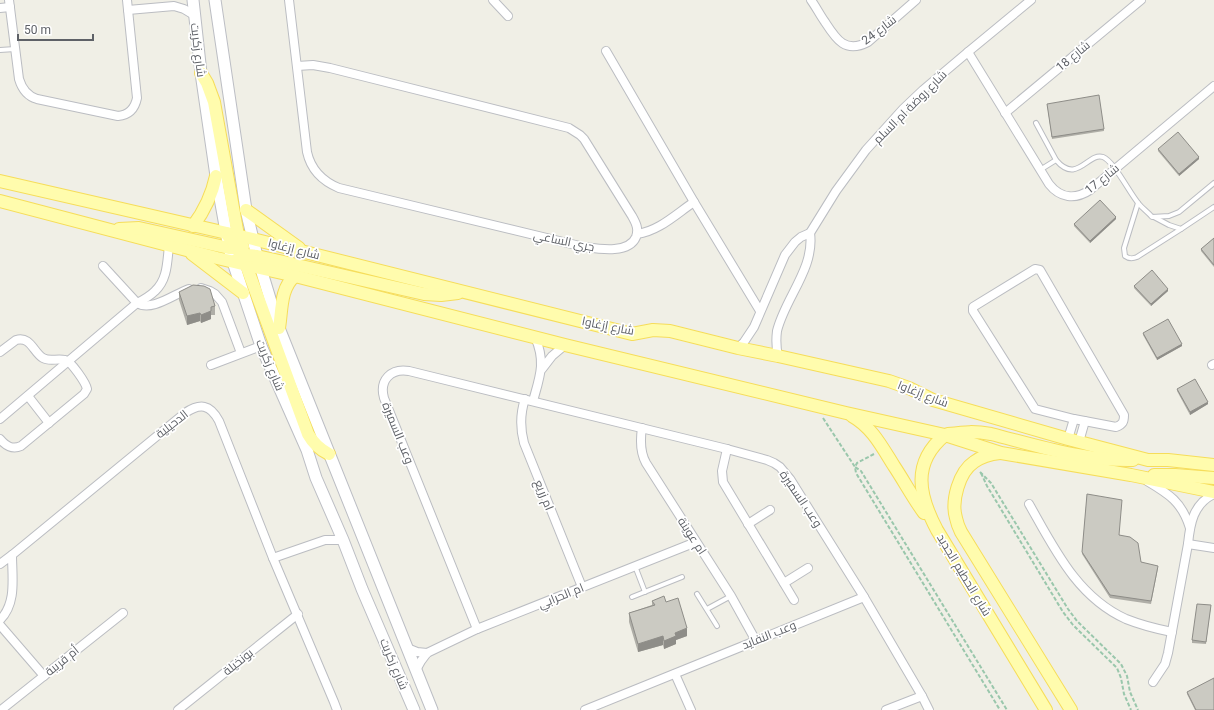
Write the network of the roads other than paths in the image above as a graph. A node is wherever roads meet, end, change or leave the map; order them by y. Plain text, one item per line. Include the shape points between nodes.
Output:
1 (127, 0) edge
2 (184, 0) edge
3 (193, 0) edge
4 (216, 0) edge
5 (289, 0) edge
6 (494, 0) edge
7 (811, 0) edge
8 (916, 0) edge
9 (1031, 0) edge
10 (1141, 0) edge
11 (9, 4) edge
12 (174, 6) junction
13 (0, 8) edge
14 (128, 10) junction
15 (194, 15) junction
16 (508, 16) dead end
17 (15, 49) junction
18 (0, 50) edge
19 (606, 51) dead end
20 (968, 52) junction
21 (297, 66) junction
22 (201, 73) junction
23 (1214, 86) edge
24 (1005, 113) junction
25 (1036, 124) dead end
26 (1056, 160) junction
27 (1115, 169) junction
28 (1040, 170) junction
29 (216, 176) junction
30 (0, 181) edge
31 (1214, 183) edge
32 (0, 201) edge
33 (694, 202) junction
34 (1138, 203) junction
35 (1214, 206) edge
36 (246, 210) junction
37 (1152, 216) junction
38 (193, 226) junction
39 (1181, 229) junction
40 (112, 230) junction
41 (810, 233) junction
42 (232, 234) junction
43 (637, 234) junction
44 (253, 239) junction
45 (169, 246) junction
46 (188, 251) junction
47 (305, 252) junction
48 (242, 255) junction
49 (103, 266) dead end
50 (261, 268) junction
51 (295, 276) junction
52 (463, 292) junction
53 (243, 293) junction
54 (137, 304) junction
55 (760, 311) junction
56 (279, 328) junction
57 (535, 337) junction
58 (565, 345) junction
59 (261, 346) junction
60 (738, 348) junction
61 (0, 352) edge
62 (241, 353) junction
63 (778, 356) junction
64 (68, 361) junction
65 (211, 365) dead end
66 (542, 369) junction
67 (28, 396) junction
68 (529, 400) junction
69 (846, 413) junction
70 (0, 419) edge
71 (1074, 419) junction
72 (1085, 421) junction
73 (49, 423) junction
74 (642, 428) junction
75 (945, 435) junction
76 (0, 439) edge
77 (1073, 440) junction
78 (727, 449) junction
79 (1001, 453) junction
80 (329, 454) junction
81 (1148, 460) junction
82 (1213, 464) edge
83 (1135, 476) junction
84 (1214, 478) edge
85 (1214, 493) edge
86 (1029, 504) dead end
87 (770, 510) dead end
88 (748, 524) junction
89 (338, 528) junction
90 (1190, 528) junction
91 (937, 530) junction
92 (325, 540) junction
93 (343, 540) junction
94 (696, 542) junction
95 (1188, 544) junction
96 (1214, 548) edge
97 (12, 555) junction
98 (274, 558) junction
99 (0, 564) edge
100 (635, 566) junction
101 (808, 568) dead end
102 (682, 577) dead end
103 (784, 583) junction
104 (582, 588) junction
105 (645, 592) junction
106 (697, 594) dead end
107 (731, 596) junction
108 (632, 597) dead end
109 (864, 597) junction
110 (794, 600) dead end
111 (707, 609) junction
112 (123, 613) dead end
113 (298, 614) junction
114 (0, 620) edge
115 (0, 625) edge
116 (717, 626) dead end
117 (478, 629) junction
118 (1172, 632) junction
119 (756, 640) junction
120 (407, 648) junction
121 (427, 653) junction
122 (416, 670) junction
123 (675, 674) junction
124 (44, 676) junction
125 (1153, 682) dead end
126 (922, 696) junction
127 (1, 710) edge
128 (178, 710) edge
129 (337, 710) edge
130 (414, 710) edge
131 (432, 710) edge
132 (585, 710) edge
133 (691, 710) edge
134 (886, 710) edge
135 (929, 710) edge
136 (1046, 710) edge
137 (1071, 710) edge

1 - 14 street
2 - 12 street
3 - 15 main road, شارع زكريت
4 - 36 main road, شارع زكريت
5 - 21 street, جري الساعي
6 - 16 street
7 - 8 street, شارع 24 via 835,38 843,44 858,46 868,42
9 - 20 street, شارع روضة ام السلم
10 - 24 street, شارع 18
11 - 13 street
11 - 17 street
12 - 14 street
12 - 15 street
14 - 17 street via 137,98 135,105 126,114 114,116 29,95 20,84
15 - 22 main road, شارع زكريت
17 - 18 lane
19 - 33 street
20 - 24 street, شارع 17
20 - 41 street, شارع روضة ام السلم via 923,90 884,130 850,171
21 - 43 street via 330,68 563,125 580,135 588,145 635,221
21 - 43 street, جري الساعي via 308,159 315,172 332,185 584,247 622,248 633,242
22 - 29 main road, شارع زكريت
22 - 42 main road via 214,102
23 - 27 street, شارع 17
24 - 28 street, شارع 17
25 - 26 lane
26 - 27 lane via 1063,167 1077,169 1096,157 1102,157
26 - 28 lane
27 - 28 street, شارع 17 via 1085,194 1074,197 1057,192
27 - 34 lane
29 - 38 main road via 204,211
29 - 42 main road, شارع زكريت
30 - 38 main road, شارع إزغاوا
31 - 37 lane via 1179,212
32 - 40 main road
33 - 43 street via 657,228
33 - 55 street
34 - 37 lane
34 - 39 lane via 1124,248 1125,256 1128,258 1137,257
35 - 39 lane
36 - 44 main road, شارع زكريت
36 - 47 main road
37 - 39 lane
38 - 42 main road, شارع إزغاوا
40 - 45 main road
40 - 48 main road via 139,228
41 - 55 street, شارع روضة ام السلم via 798,240 785,255
41 - 63 street, شارع روضة ام السلم via 808,257 777,332
42 - 44 main road, شارع إزغاوا
42 - 48 main road
44 - 47 main road, شارع إزغاوا
44 - 48 main road
45 - 46 main road
45 - 54 street via 166,272 162,282 155,291
46 - 48 main road
46 - 53 main road
47 - 52 main road, شارع إزغاوا
48 - 50 main road
48 - 52 main road via 424,294
48 - 53 main road, شارع زكريت
48 - 80 main road via 308,434 319,448
49 - 54 street
50 - 51 main road
50 - 56 main road, شارع زكريت
51 - 56 main road via 284,291
51 - 57 main road
52 - 60 main road, شارع إزغاوا via 632,334 662,330
53 - 59 main road, شارع زكريت
54 - 62 street via 153,306 192,288 210,291 222,302
54 - 64 street
55 - 60 street, شارع روضة ام السلم via 749,335
56 - 80 main road, شارع زكريت
57 - 58 main road
57 - 66 street
58 - 66 street
58 - 69 main road
59 - 62 street
59 - 89 main road, شارع زكريت
60 - 63 main road, شارع إزغاوا
61 - 64 street via 13,342 22,340 30,343 43,358
62 - 65 street
63 - 77 main road, شارع إزغاوا via 889,381 936,401
64 - 67 street
64 - 73 street via 87,389
66 - 68 street
67 - 70 street
67 - 73 street
68 - 74 street, وعب السميرة
68 - 104 street, ام زريع via 522,411 520,425 524,443
68 - 117 street, وعب السميرة via 403,370 388,377 383,387 384,398
69 - 75 main road
69 - 91 main road via 857,418 873,434
71 - 72 street
71 - 72 street via 1033,407 972,309 1035,269 1040,270 1124,415 1124,422 1116,427
71 - 77 street
72 - 77 street
73 - 76 street via 17,448 7,446
74 - 78 street, وعب السميرة
74 - 94 street, ام عوينة via 643,458
75 - 79 main road
75 - 81 main road via 979,432 1082,456
75 - 91 main road, شارع الحطيم الجديد via 927,456 921,479 925,504
77 - 81 main road, شارع إزغاوا
78 - 88 street via 722,471 723,482
78 - 109 street, وعب السميرة via 767,460 786,473
79 - 83 main road
79 - 137 main road, شارع الحطيم الجديد via 982,457 968,468 956,491 955,517 961,532
80 - 120 main road, شارع زكريت
81 - 82 main road, شارع إزغاوا
83 - 84 main road via 1175,475
83 - 85 main road
83 - 90 street via 1165,491 1173,498 1184,512
85 - 90 street via 1200,504 1193,515
86 - 118 street via 1067,569 1095,599 1125,618
87 - 88 street
88 - 103 street
89 - 92 street
89 - 93 main road, شارع زكريت
90 - 95 street
91 - 136 main road, شارع الحطيم الجديد
92 - 93 street
92 - 98 street
93 - 130 main road, شارع زكريت
94 - 100 street, ام الحرابي
94 - 107 street, ام عوينة
95 - 96 street
95 - 118 street
97 - 98 street, الدحيلية via 185,413 202,407 210,408 219,420
97 - 99 street, الدحيلية
97 - 114 street via 11,600
98 - 113 street, الدحيلية
100 - 104 street, ام الحرابي
100 - 105 lane
101 - 103 street
102 - 105 lane
103 - 110 street
104 - 117 street, ام الحرابي
105 - 108 lane
106 - 111 lane
107 - 111 lane
107 - 119 street, ام عوينة
109 - 119 street, وعب النفايد
109 - 126 street, وعب السميرة
111 - 116 lane
112 - 124 street, أم قريبة
113 - 128 street, بونخيلة
113 - 129 street, الدحيلية
115 - 124 street
117 - 121 street, ام الحرابي
118 - 125 street via 1165,664
119 - 123 street, وعب النفايد
120 - 121 street
120 - 122 main road, شارع زكريت
121 - 122 street
122 - 131 main road, شارع زكريت
123 - 132 street, وعب النفايد
123 - 133 street
124 - 127 street, أم قريبة
126 - 134 street
126 - 135 street, وعب السميرة

